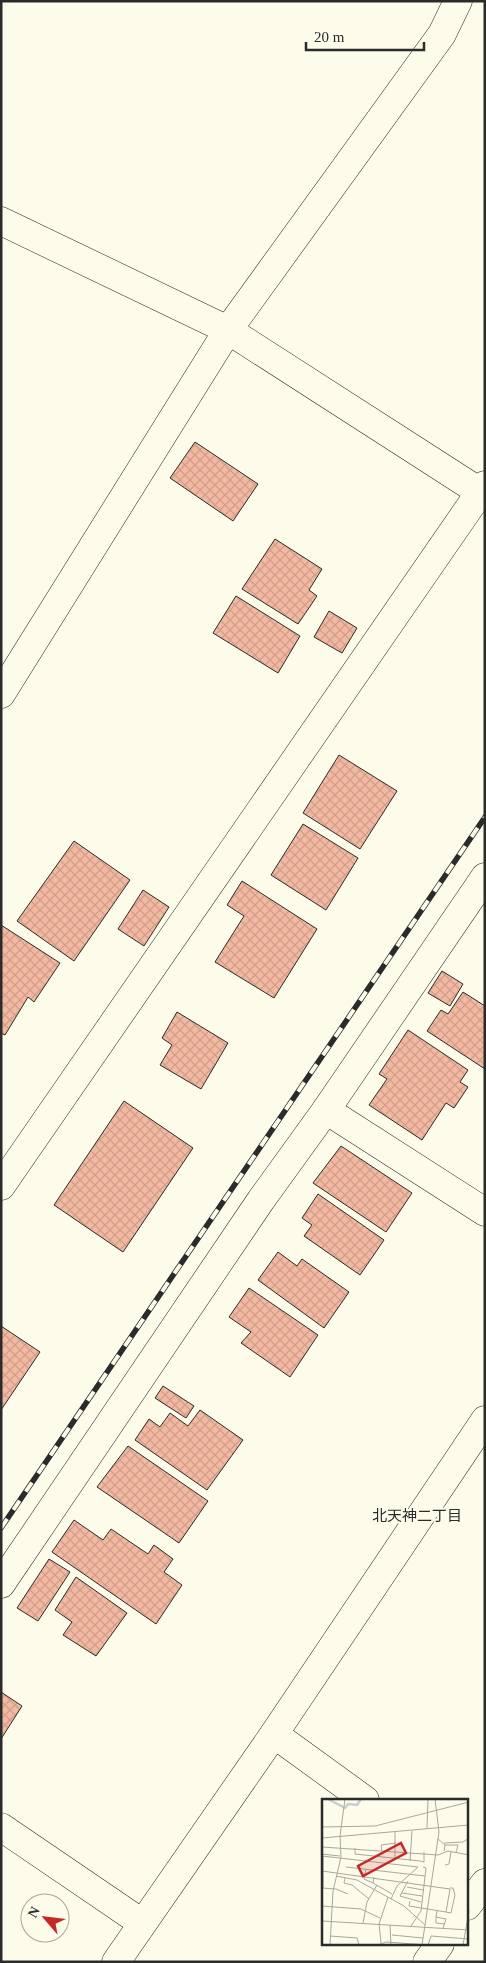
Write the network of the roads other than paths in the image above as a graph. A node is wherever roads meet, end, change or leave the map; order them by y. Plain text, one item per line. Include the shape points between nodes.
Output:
1 (458, 1) edge
2 (1, 221) edge
3 (228, 330) junction
4 (482, 489) edge
5 (1, 694) edge
6 (485, 877) edge
7 (326, 1110) junction
8 (4, 1177) edge
9 (485, 1212) edge
10 (485, 1420) edge
11 (1, 1584) edge
12 (274, 1734) junction
13 (364, 1799) edge
14 (1, 1828) edge
15 (142, 1923) junction
16 (439, 1946) edge
17 (116, 1962) edge
18 (427, 1962) edge

1 - 3 street via 442,34
2 - 3 street
3 - 4 street
3 - 5 street
4 - 8 street
6 - 7 street
7 - 9 street
7 - 11 street via 261,1200
10 - 12 street
12 - 13 street
12 - 15 street
14 - 15 street
15 - 17 street
16 - 18 street

